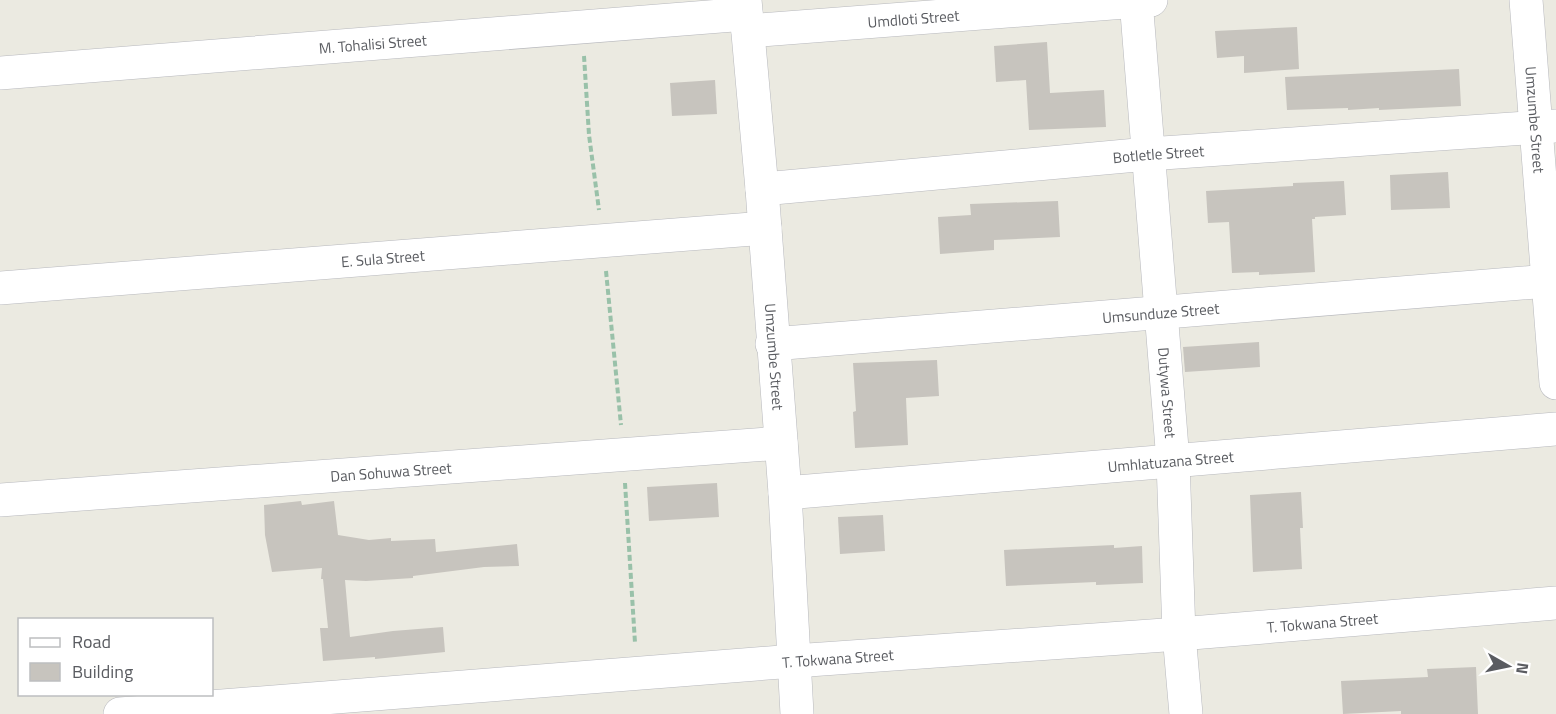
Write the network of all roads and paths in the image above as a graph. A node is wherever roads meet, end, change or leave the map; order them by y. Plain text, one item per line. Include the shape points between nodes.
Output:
1 (1141, 0) edge
2 (1526, 0) edge
3 (746, 15) edge
4 (582, 26) junction
5 (0, 73) edge
6 (1546, 126) edge
7 (1148, 154) junction
8 (762, 189) junction
9 (765, 228) junction
10 (603, 241) junction
11 (1548, 281) junction
12 (0, 288) edge
13 (1161, 313) junction
14 (772, 344) junction
15 (1556, 383) edge
16 (1556, 429) edge
17 (781, 443) junction
18 (624, 454) junction
19 (1173, 461) junction
20 (785, 493) junction
21 (0, 500) edge
22 (1556, 603) edge
23 (1179, 634) junction
24 (636, 646) dead end
25 (794, 661) junction
26 (449, 701) edge
27 (120, 714) edge
28 (797, 714) edge
29 (1185, 714) edge

1 - 3 street, Umdloti Street
1 - 7 street, Dutywa Street
2 - 6 street, Umzumbe Street
3 - 4 street, M. Tohalisi Street
3 - 8 street, Umzumbe Street
4 - 5 street, M. Tohalisi Street
4 - 10 path via 589,135
6 - 7 street, Botletle Street
6 - 11 street, Umzumbe Street
7 - 8 street, Botletle Street
7 - 13 street, Dutywa Street
8 - 9 street, Umzumbe Street
9 - 10 street, E. Sula Street
9 - 14 street, Umzumbe Street
10 - 12 street, E. Sula Street
10 - 18 path
11 - 13 street, Umsunduze Street
11 - 15 street, Umzumbe Street
13 - 14 street, Umsunduze Street
13 - 19 street, Dutywa Street
14 - 17 street, Umzumbe Street
16 - 19 street, Umhlatuzana Street
17 - 18 street, Dan Sohuwa Street
17 - 20 street, Umzumbe Street
18 - 21 street, Dan Sohuwa Street
18 - 24 path
19 - 20 street, Umhlatuzana Street
19 - 23 street, Dutywa Street
20 - 25 street, Umzumbe Street
22 - 23 street, T. Tokwana Street
23 - 25 street, T. Tokwana Street
23 - 29 street, Dutywa Street
25 - 26 street, T. Tokwana Street
25 - 28 street, Umzumbe Street
26 - 27 street, T. Tokwana Street

